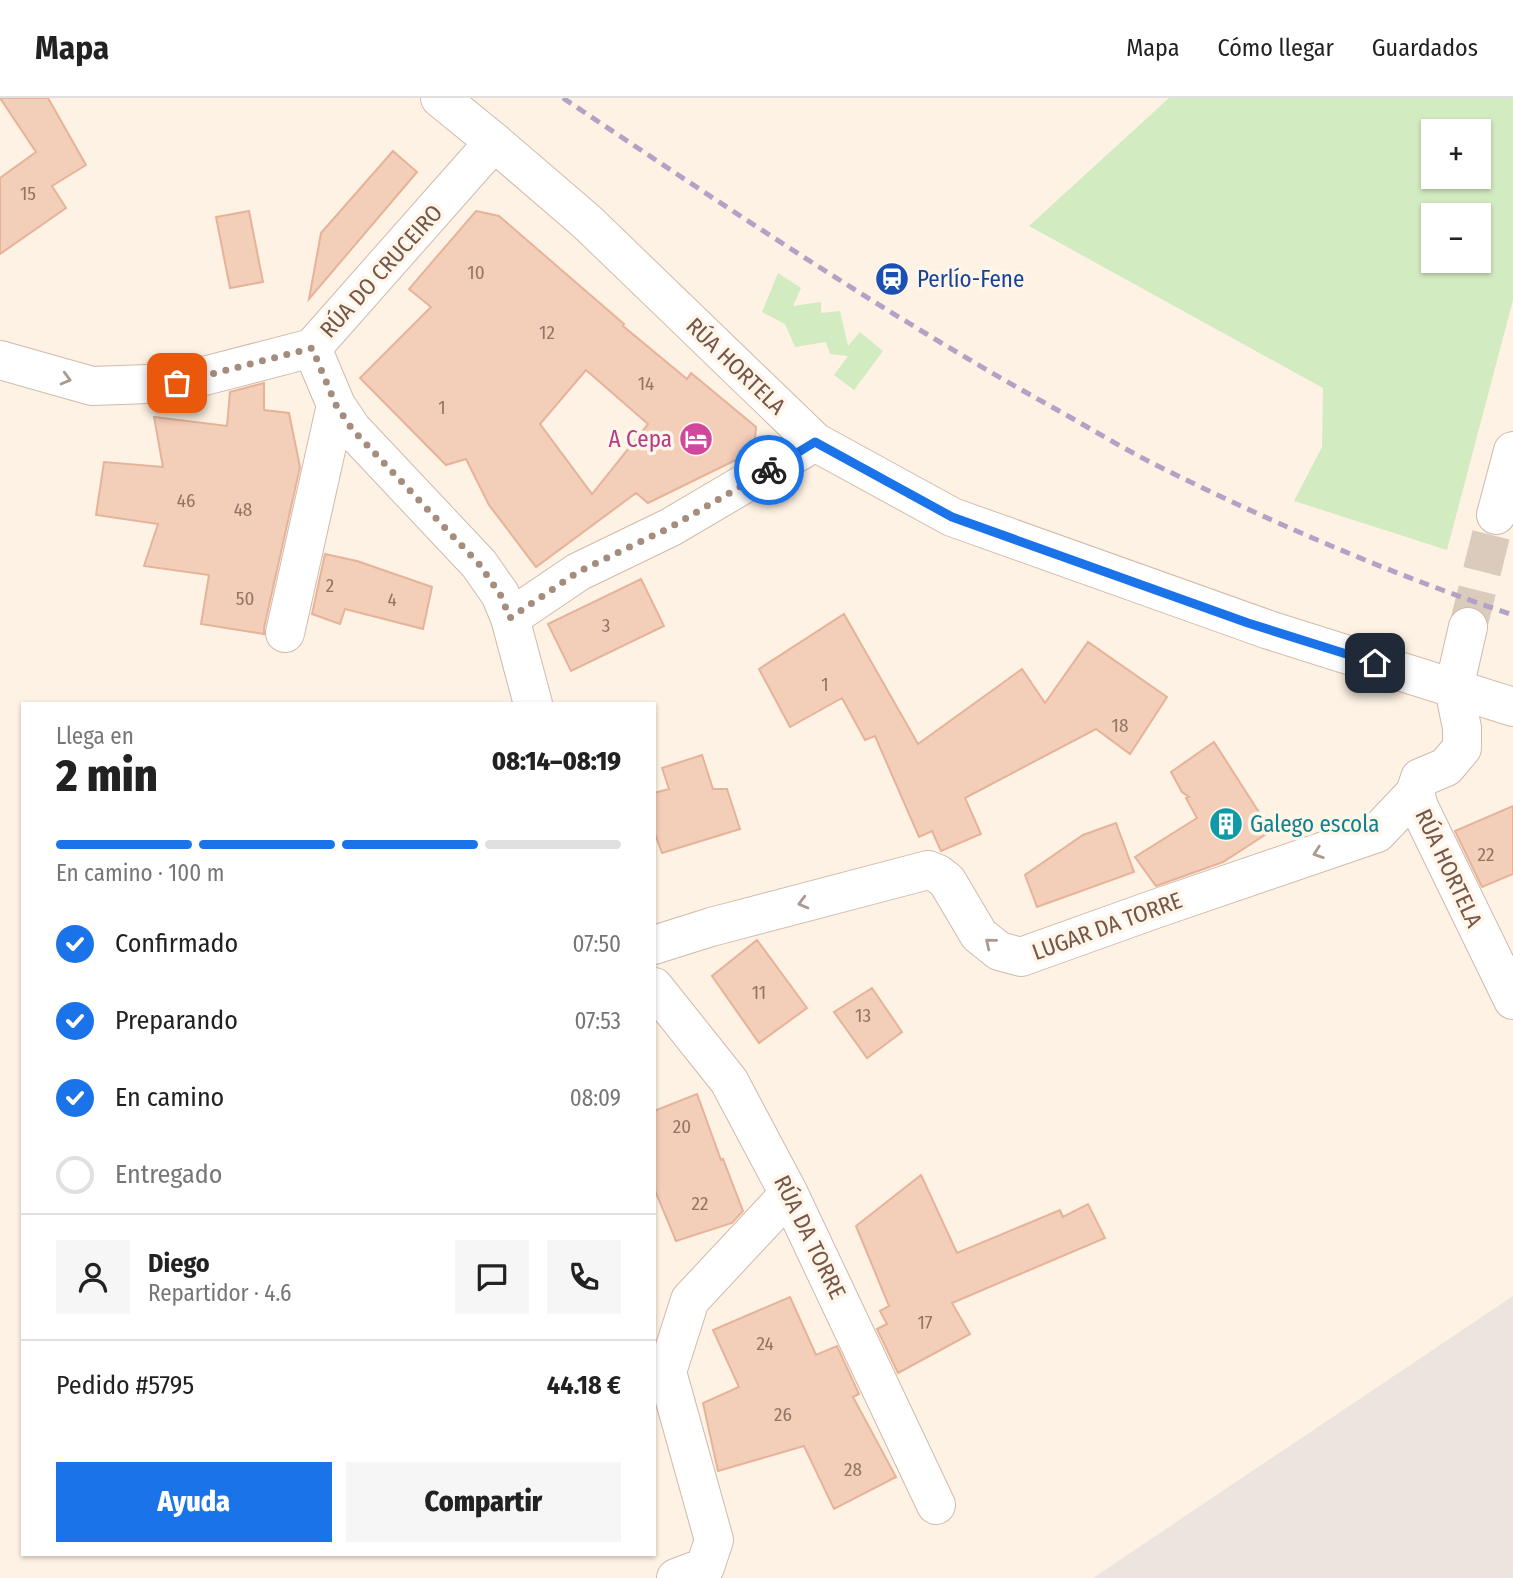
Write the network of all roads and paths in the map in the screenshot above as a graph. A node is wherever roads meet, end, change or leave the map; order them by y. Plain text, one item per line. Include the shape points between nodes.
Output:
1 (440, 98) edge
2 (494, 142) junction
3 (312, 348) junction
4 (0, 360) edge
5 (336, 405) junction
6 (815, 442) junction
7 (1513, 452) edge
8 (1496, 515) tunnel mouth
9 (510, 618) junction
10 (1468, 627) tunnel mouth
11 (285, 633) dead end
12 (1454, 688) junction
13 (532, 702) edge
14 (1513, 707) edge
15 (1415, 793) junction
16 (656, 944) edge
17 (656, 990) edge
18 (1513, 1000) edge
19 (789, 1194) junction
20 (936, 1505) dead end
21 (676, 1578) edge

1 - 2 street, RÚA HORTELA
2 - 3 street, RÚA DO CRUCEIRO
2 - 6 street, RÚA HORTELA via 587,222
4 -> 3 street, RÚA DO CRUCEIRO via 92,386 177,383
3 - 5 street
5 - 9 street via 352,429 479,564
5 - 11 street
6 - 9 street via 671,527 578,572
6 - 12 street, RÚA HORTELA via 952,517 1258,626
7 - 8 street
9 - 13 street
10 - 12 street
12 - 14 street
12 - 15 street, RÚA HORTELA via 1462,748 1446,767 1420,779
15 -> 16 street, LUGAR DA TORRE via 1377,833 1021,957 999,951 979,935 947,881 928,870
15 - 18 street, RÚA HORTELA
17 - 19 street, RÚA DA TORRE via 729,1082
19 - 20 street, RÚA DA TORRE
19 - 21 street via 690,1300 667,1372 713,1540 705,1567

